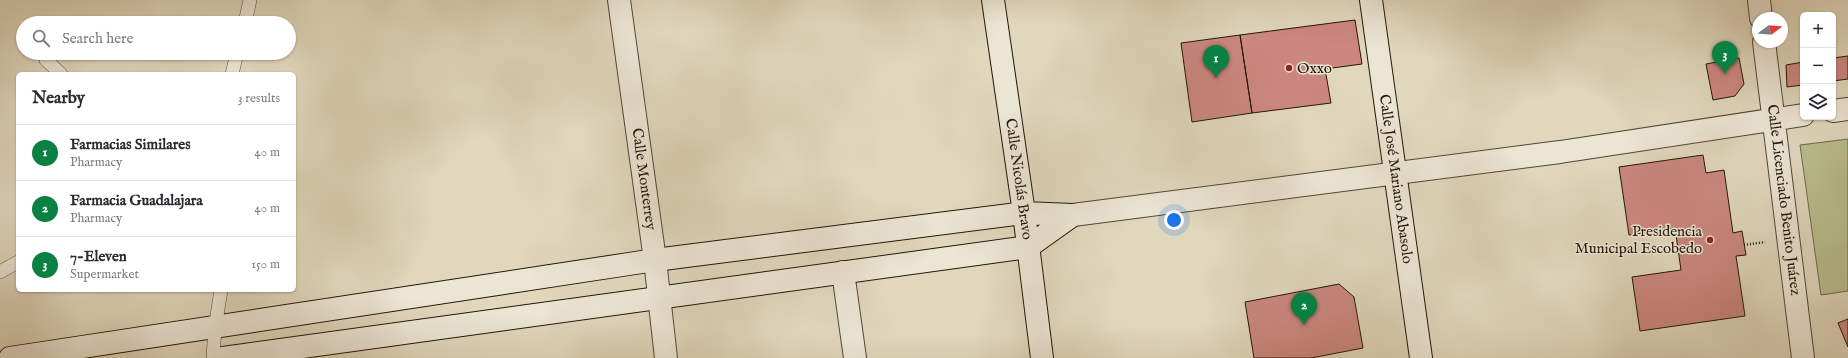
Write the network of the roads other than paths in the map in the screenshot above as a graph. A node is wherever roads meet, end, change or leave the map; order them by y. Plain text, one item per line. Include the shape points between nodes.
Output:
1 (250, 0) edge
2 (620, 0) edge
3 (993, 0) edge
4 (1371, 0) edge
5 (1759, 0) edge
6 (1760, 12) edge
7 (247, 16) edge
8 (1765, 48) edge
9 (46, 60) dead end
10 (235, 60) edge
11 (59, 72) edge
12 (232, 72) edge
13 (1848, 109) edge
14 (1836, 111) edge
15 (1800, 115) edge
16 (1774, 119) junction
17 (1395, 173) junction
18 (1024, 213) junction
19 (1073, 214) junction
20 (1028, 247) junction
21 (655, 260) junction
22 (16, 263) edge
23 (0, 272) edge
24 (844, 272) junction
25 (221, 292) edge
26 (658, 298) junction
27 (215, 328) junction
28 (10, 358) edge
29 (213, 358) edge
30 (223, 358) edge
31 (666, 358) edge
32 (855, 358) edge
33 (1042, 358) edge
34 (1421, 358) edge
35 (1803, 358) edge

1 - 7 lane
2 - 21 street, Calle Monterrey
3 - 18 street, Calle Nicolás Bravo
4 - 17 street, Calle José Mariano Abasolo
5 - 6 street
8 - 16 street, Calle Licenciado Benito Juárez
9 - 11 lane
10 - 12 lane
13 - 14 street
15 - 16 street
16 - 17 street via 1560,152
16 - 35 street, Calle Licenciado Benito Juárez
17 - 19 street
17 - 34 street, Calle José Mariano Abasolo
18 - 19 street
18 - 20 street, Calle Nicolás Bravo
18 - 21 street
19 - 20 street
20 - 24 street
20 - 33 street, Calle Nicolás Bravo
21 - 26 street, Calle Monterrey
21 - 27 street
22 - 23 lane
24 - 26 street
24 - 32 street
25 - 27 lane
26 - 30 street
26 - 31 street, Calle Monterrey
27 - 28 street
27 - 29 lane

